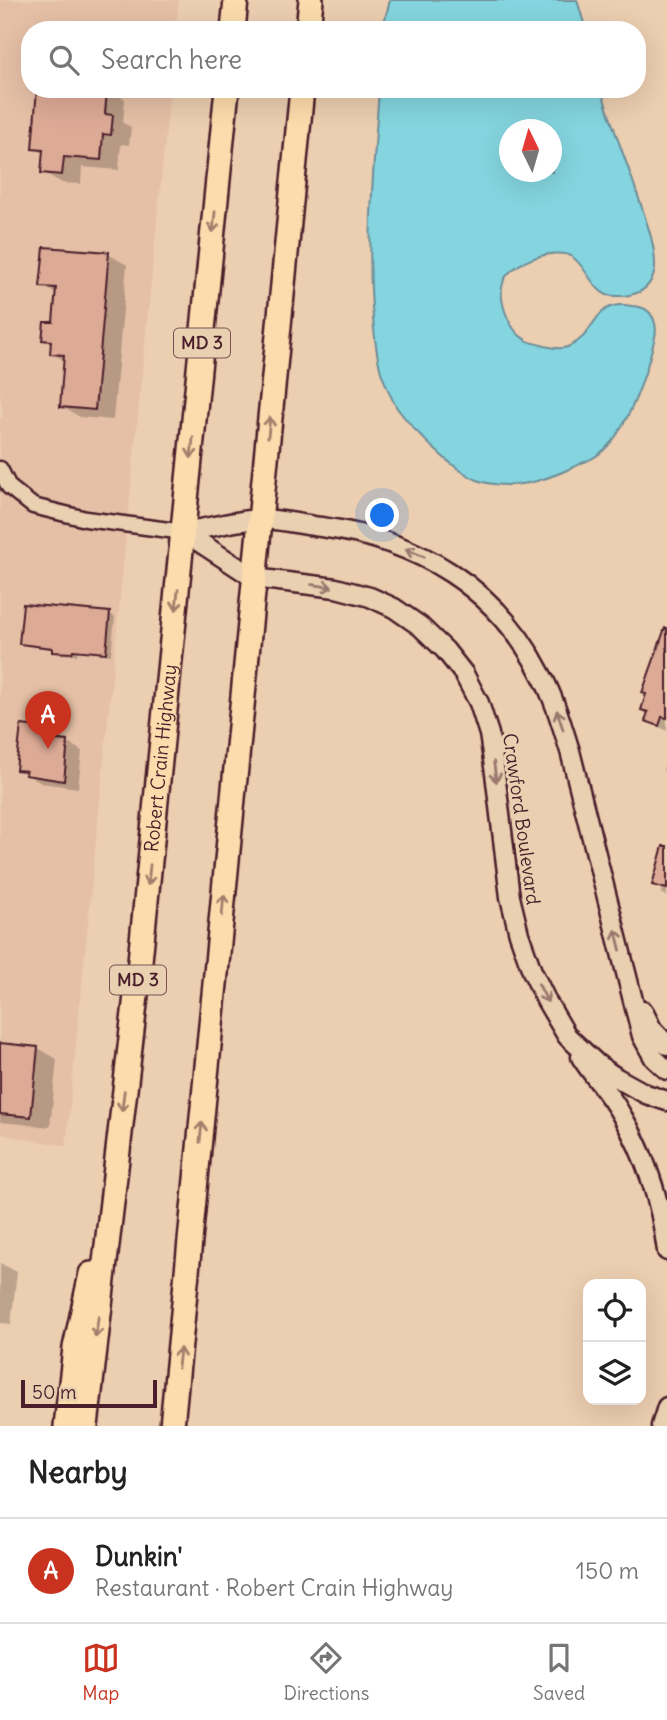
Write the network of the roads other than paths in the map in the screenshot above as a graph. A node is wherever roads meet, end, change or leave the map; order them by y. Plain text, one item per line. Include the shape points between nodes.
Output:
1 (236, 0) edge
2 (311, 0) edge
3 (234, 21) edge
4 (309, 21) edge
5 (227, 98) edge
6 (301, 98) edge
7 (0, 469) edge
8 (260, 519) junction
9 (184, 532) junction
10 (254, 578) junction
11 (630, 988) junction
12 (568, 1036) junction
13 (667, 1045) edge
14 (667, 1070) edge
15 (667, 1101) edge
16 (117, 1161) junction
17 (667, 1251) edge
18 (667, 1407) edge
19 (66, 1426) edge
20 (86, 1426) edge
21 (172, 1426) edge
22 (661, 1426) edge

1 - 3 highway
2 - 4 highway
5 -> 9 highway, Robert Crain Highway / MD 3
8 -> 6 highway
7 - 9 street via 9,487 33,506 86,519
8 - 9 street
8 - 10 highway
11 -> 8 street via 558,712 522,640 466,583 427,558 343,530
9 - 10 street, Crawford Boulevard
9 -> 16 highway, Robert Crain Highway / MD 3
10 -> 12 street, Crawford Boulevard via 370,597 420,626 464,674 489,734 519,934 532,971
21 -> 10 highway
11 - 13 street
11 - 14 street via 642,1036
12 - 15 street, Crawford Boulevard via 617,1078
12 - 17 street via 631,1132 658,1200
16 - 19 highway via 75,1348
16 -> 20 highway, Robert Crain Highway / MD 3
18 - 22 street

